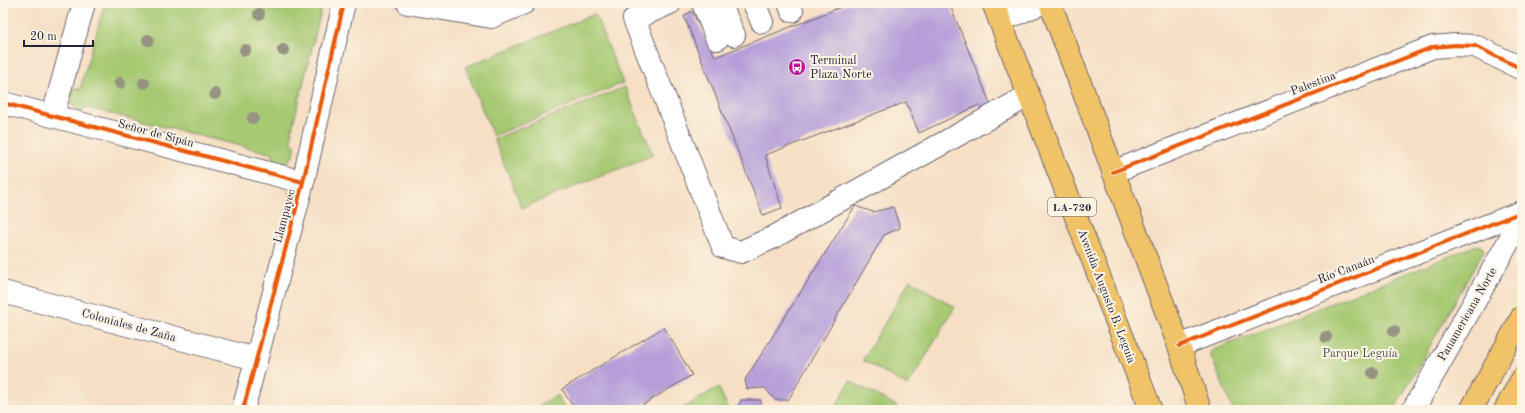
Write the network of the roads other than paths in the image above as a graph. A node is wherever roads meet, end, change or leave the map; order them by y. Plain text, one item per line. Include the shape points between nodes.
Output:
1 (84, 3) edge
2 (344, 3) edge
3 (408, 3) edge
4 (524, 3) edge
5 (670, 3) edge
6 (703, 3) edge
7 (720, 3) edge
8 (735, 3) edge
9 (1042, 3) edge
10 (1050, 3) edge
11 (996, 12) edge
12 (743, 26) edge
13 (1522, 69) edge
14 (1028, 96) junction
15 (3, 103) edge
16 (53, 116) junction
17 (1113, 172) junction
18 (303, 182) junction
19 (1522, 212) edge
20 (1522, 218) edge
21 (4, 295) edge
22 (1522, 317) edge
23 (1179, 346) junction
24 (256, 359) junction
25 (1522, 379) edge
26 (243, 410) edge
27 (1151, 410) edge
28 (1200, 410) edge
29 (1413, 410) edge
30 (1471, 410) edge
31 (1505, 410) edge

1 - 16 street
2 - 18 street, Llampayec
3 - 4 street via 491,17
5 - 14 street via 634,20 723,247 741,252 772,238
6 - 12 street
7 - 12 street
8 - 12 street
9 - 11 street
10 - 17 main road
11 - 14 main road, Avenida Augusto B. Leguia / LA-720
13 - 17 street, Palestina via 1475,46 1434,47
14 - 27 main road, Avenida Augusto B. Leguia / LA-720
15 - 16 street, Señor de Sipán
16 - 18 street, Señor de Sipán
17 - 23 main road
18 - 24 street, Llampayec
19 - 23 street, Río Canaán
20 - 29 street, Panamericana Norte
21 - 24 street, Coloniales de Zaña
22 - 30 main road
23 - 28 main road
24 - 26 street, Llampayec
25 - 31 main road

